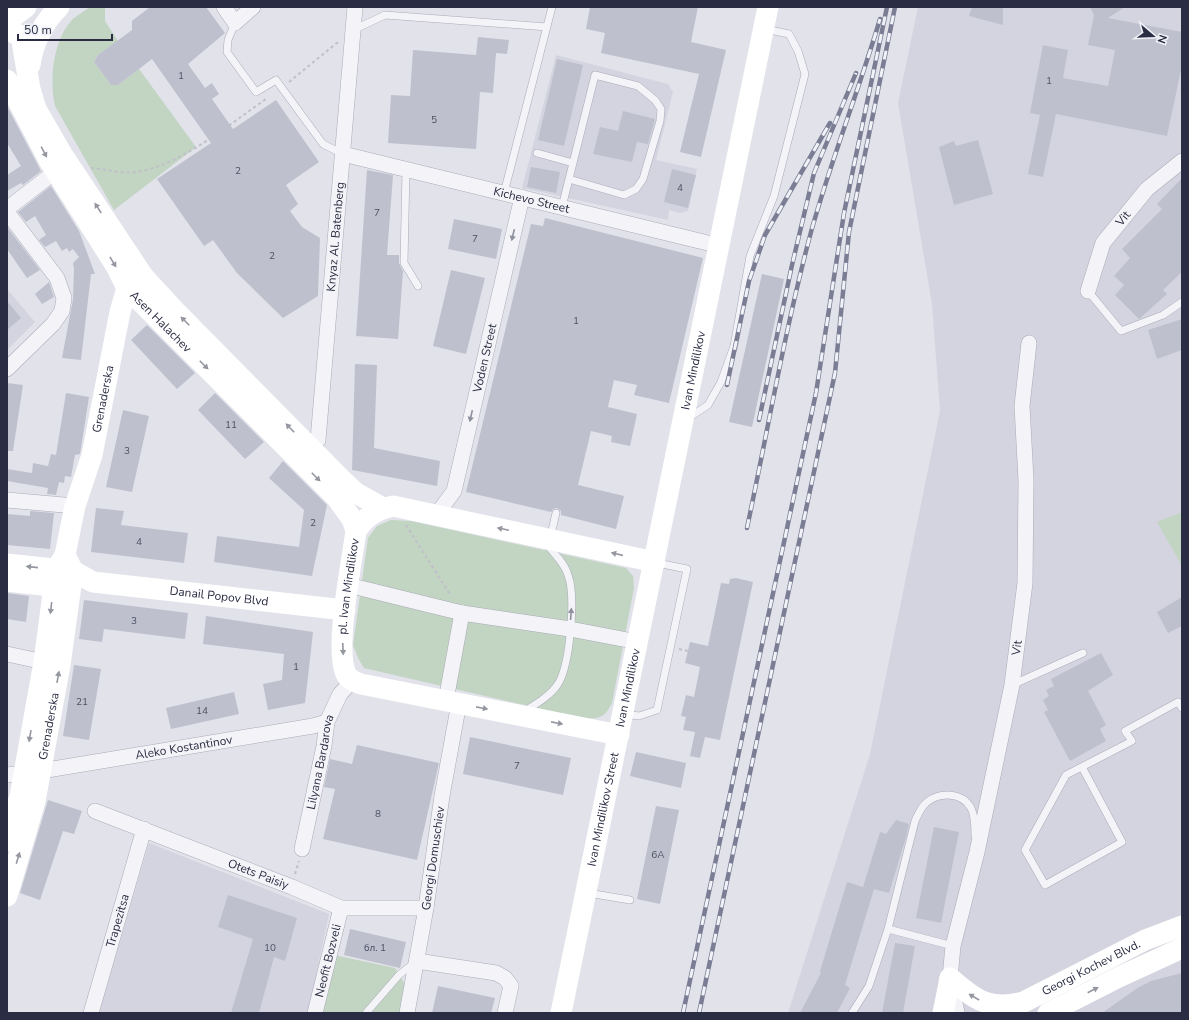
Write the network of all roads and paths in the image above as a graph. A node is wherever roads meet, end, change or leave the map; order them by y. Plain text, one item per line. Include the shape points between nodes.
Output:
1 (26, 7) edge
2 (59, 7) edge
3 (224, 7) edge
4 (253, 7) edge
5 (355, 7) edge
6 (552, 7) edge
7 (756, 7) edge
8 (768, 7) edge
9 (235, 23) junction
10 (7, 24) edge
11 (547, 27) junction
12 (765, 29) junction
13 (7, 30) edge
14 (353, 30) junction
15 (7, 80) edge
16 (29, 80) junction
17 (282, 88) junction
18 (537, 153) dead end
19 (343, 154) junction
20 (1182, 162) edge
21 (573, 163) junction
22 (63, 168) junction
23 (406, 170) junction
24 (569, 179) junction
25 (504, 193) junction
26 (522, 197) junction
27 (562, 207) junction
28 (7, 211) edge
29 (720, 246) junction
30 (135, 282) junction
31 (418, 286) dead end
32 (1088, 290) joint
33 (1182, 302) edge
34 (1029, 343) dead end
35 (7, 369) edge
36 (684, 421) junction
37 (306, 456) junction
38 (7, 500) edge
39 (75, 506) junction
40 (388, 507) junction
41 (437, 514) junction
42 (556, 514) dead end
43 (356, 531) junction
44 (545, 538) junction
45 (655, 562) junction
46 (7, 564) edge
47 (64, 574) junction
48 (7, 581) edge
49 (348, 585) junction
50 (345, 610) junction
51 (462, 613) junction
52 (570, 628) junction
53 (638, 642) junction
54 (1083, 653) dead end
55 (7, 654) edge
56 (44, 662) junction
57 (352, 681) junction
58 (1012, 685) junction
59 (452, 702) junction
60 (1182, 708) edge
61 (623, 714) junction
62 (519, 715) junction
63 (327, 722) junction
64 (619, 735) junction
65 (1082, 767) junction
66 (24, 773) edge
67 (95, 811) dead end
68 (144, 829) junction
69 (7, 840) edge
70 (302, 848) joint
71 (977, 852) junction
72 (292, 887) junction
73 (586, 892) junction
74 (7, 896) edge
75 (630, 900) dead end
76 (341, 908) junction
77 (426, 908) junction
78 (1182, 926) edge
79 (888, 929) junction
80 (953, 946) junction
81 (1182, 948) edge
82 (417, 961) junction
83 (950, 978) junction
84 (1025, 1001) junction
85 (1056, 1011) edge
86 (91, 1013) edge
87 (315, 1013) edge
88 (366, 1013) edge
89 (407, 1013) edge
90 (505, 1013) edge
91 (561, 1013) edge
92 (852, 1013) edge
93 (943, 1013) edge
94 (957, 1013) edge
95 (1002, 1013) edge

1 - 10 street
2 - 16 street via 44,25 34,47
3 - 9 street
4 - 9 street
5 - 14 street, Knyaz Al. Batenberg
6 - 11 lane
7 - 12 street
8 - 12 street, Ivan Mindilikov
9 - 17 lane via 228,40 227,52 243,75 256,92 276,80
11 - 14 lane via 385,15
11 - 25 lane
12 - 29 street, Ivan Mindilikov
12 - 36 lane via 789,34 806,74 774,196 750,256 734,346 721,382 708,405
13 - 16 street, Asen Halachev via 19,35 22,41
14 - 17 path
14 - 19 street, Knyaz Al. Batenberg
15 -> 22 street, Asen Halachev
16 - 22 street, Asen Halachev via 36,109
17 - 19 lane via 323,144
17 - 22 path via 193,148 161,165 135,172
18 - 21 lane
19 - 23 street, Kichevo Street
19 - 37 street, Knyaz Al. Batenberg via 318,440
20 - 32 street, Vit via 1147,188 1103,243
21 - 24 lane
21 - 24 lane via 595,75 638,86 655,100 661,109 660,120 643,179 636,189 624,195
22 - 28 street
22 - 30 street, Asen Halachev via 116,266
23 - 25 street, Kichevo Street
23 - 31 lane via 404,263
24 - 27 lane
25 - 26 street, Kichevo Street
26 - 27 street, Kichevo Street
26 -> 41 street, Voden Street via 454,491
27 - 29 street, Kichevo Street
28 - 35 street via 57,278 64,298 62,311 54,324
29 - 36 street, Ivan Mindilikov
30 - 37 street, Asen Halachev
30 - 39 street, Grenaderska via 120,312 92,455
32 - 33 lane via 1121,332 1163,315
34 - 58 street, Vit via 1022,406 1026,480 1026,584
36 - 45 street, Ivan Mindilikov
37 - 40 street, Asen Halachev via 356,493
37 -> 43 street, Asen Halachev via 344,507
38 - 39 street
39 - 47 street, Grenaderska
40 - 41 street
40 - 43 street, pl. Ivan Mindilikov via 373,512
40 - 51 path
44 -> 41 street
42 - 44 lane
43 - 49 street, pl. Ivan Mindilikov
45 -> 44 street
52 -> 44 lane via 573,595 568,574
45 - 53 street, Ivan Mindilikov
45 - 61 lane via 687,569 657,710 639,716
47 -> 46 street, Danail Popov Blvd
47 - 48 street, Danail Popov Blvd
47 - 50 street, Danail Popov Blvd via 93,582
47 -> 56 street, Grenaderska
66 -> 47 street, Grenaderska via 60,665
49 - 50 street, pl. Ivan Mindilikov
49 - 51 street
50 -> 57 street, pl. Ivan Mindilikov via 342,652 346,675
51 - 52 street
51 - 59 street, Georgi Domuschiev
52 - 53 street
52 - 62 lane via 565,667 558,684 541,701
53 - 61 street, Ivan Mindilikov
54 - 58 lane
55 - 56 street
56 -> 66 street, Grenaderska
57 - 59 street
57 - 63 street, Lilyana Bardarova via 340,694
58 - 71 street, Vit
59 -> 62 street
59 - 77 street, Georgi Domuschiev
60 - 65 lane via 1178,702 1125,731 1132,742
61 - 64 street, Ivan Mindilikov
62 -> 64 street
63 - 66 street, Aleko Kostantinov
63 - 70 street, Lilyana Bardarova
64 - 73 street, Ivan Mindilikov Street
65 - 65 lane via 1122,842 1045,885 1025,850 1066,775
66 - 69 street, Grenaderska
74 -> 66 street, Grenaderska via 27,830
67 - 68 street, Otets Paisiy
68 - 72 street, Otets Paisiy
68 - 86 street, Trapezitsa
70 - 72 path
71 - 79 lane via 974,818 970,807 960,797 947,794 927,802 915,821
71 - 80 street, Vit
72 - 76 street, Otets Paisiy
73 - 75 lane
73 - 91 street
76 - 77 street, Otets Paisiy
76 - 87 street, Neofit Bozveli
77 - 82 street, Georgi Domuschiev
78 - 84 street, Georgi Kochev Blvd. via 1145,940
79 - 80 lane
79 - 92 lane via 869,986
80 - 83 street, Vit
85 -> 81 street, Georgi Kochev Blvd. via 1119,977
82 - 88 lane via 400,975
82 - 89 street, Georgi Domuschiev
82 - 90 street via 496,973 505,978 511,986
84 -> 83 street via 1005,1006 991,1004 970,995
83 - 93 street
83 - 94 street
84 - 95 street, Georgi Kochev Blvd.

